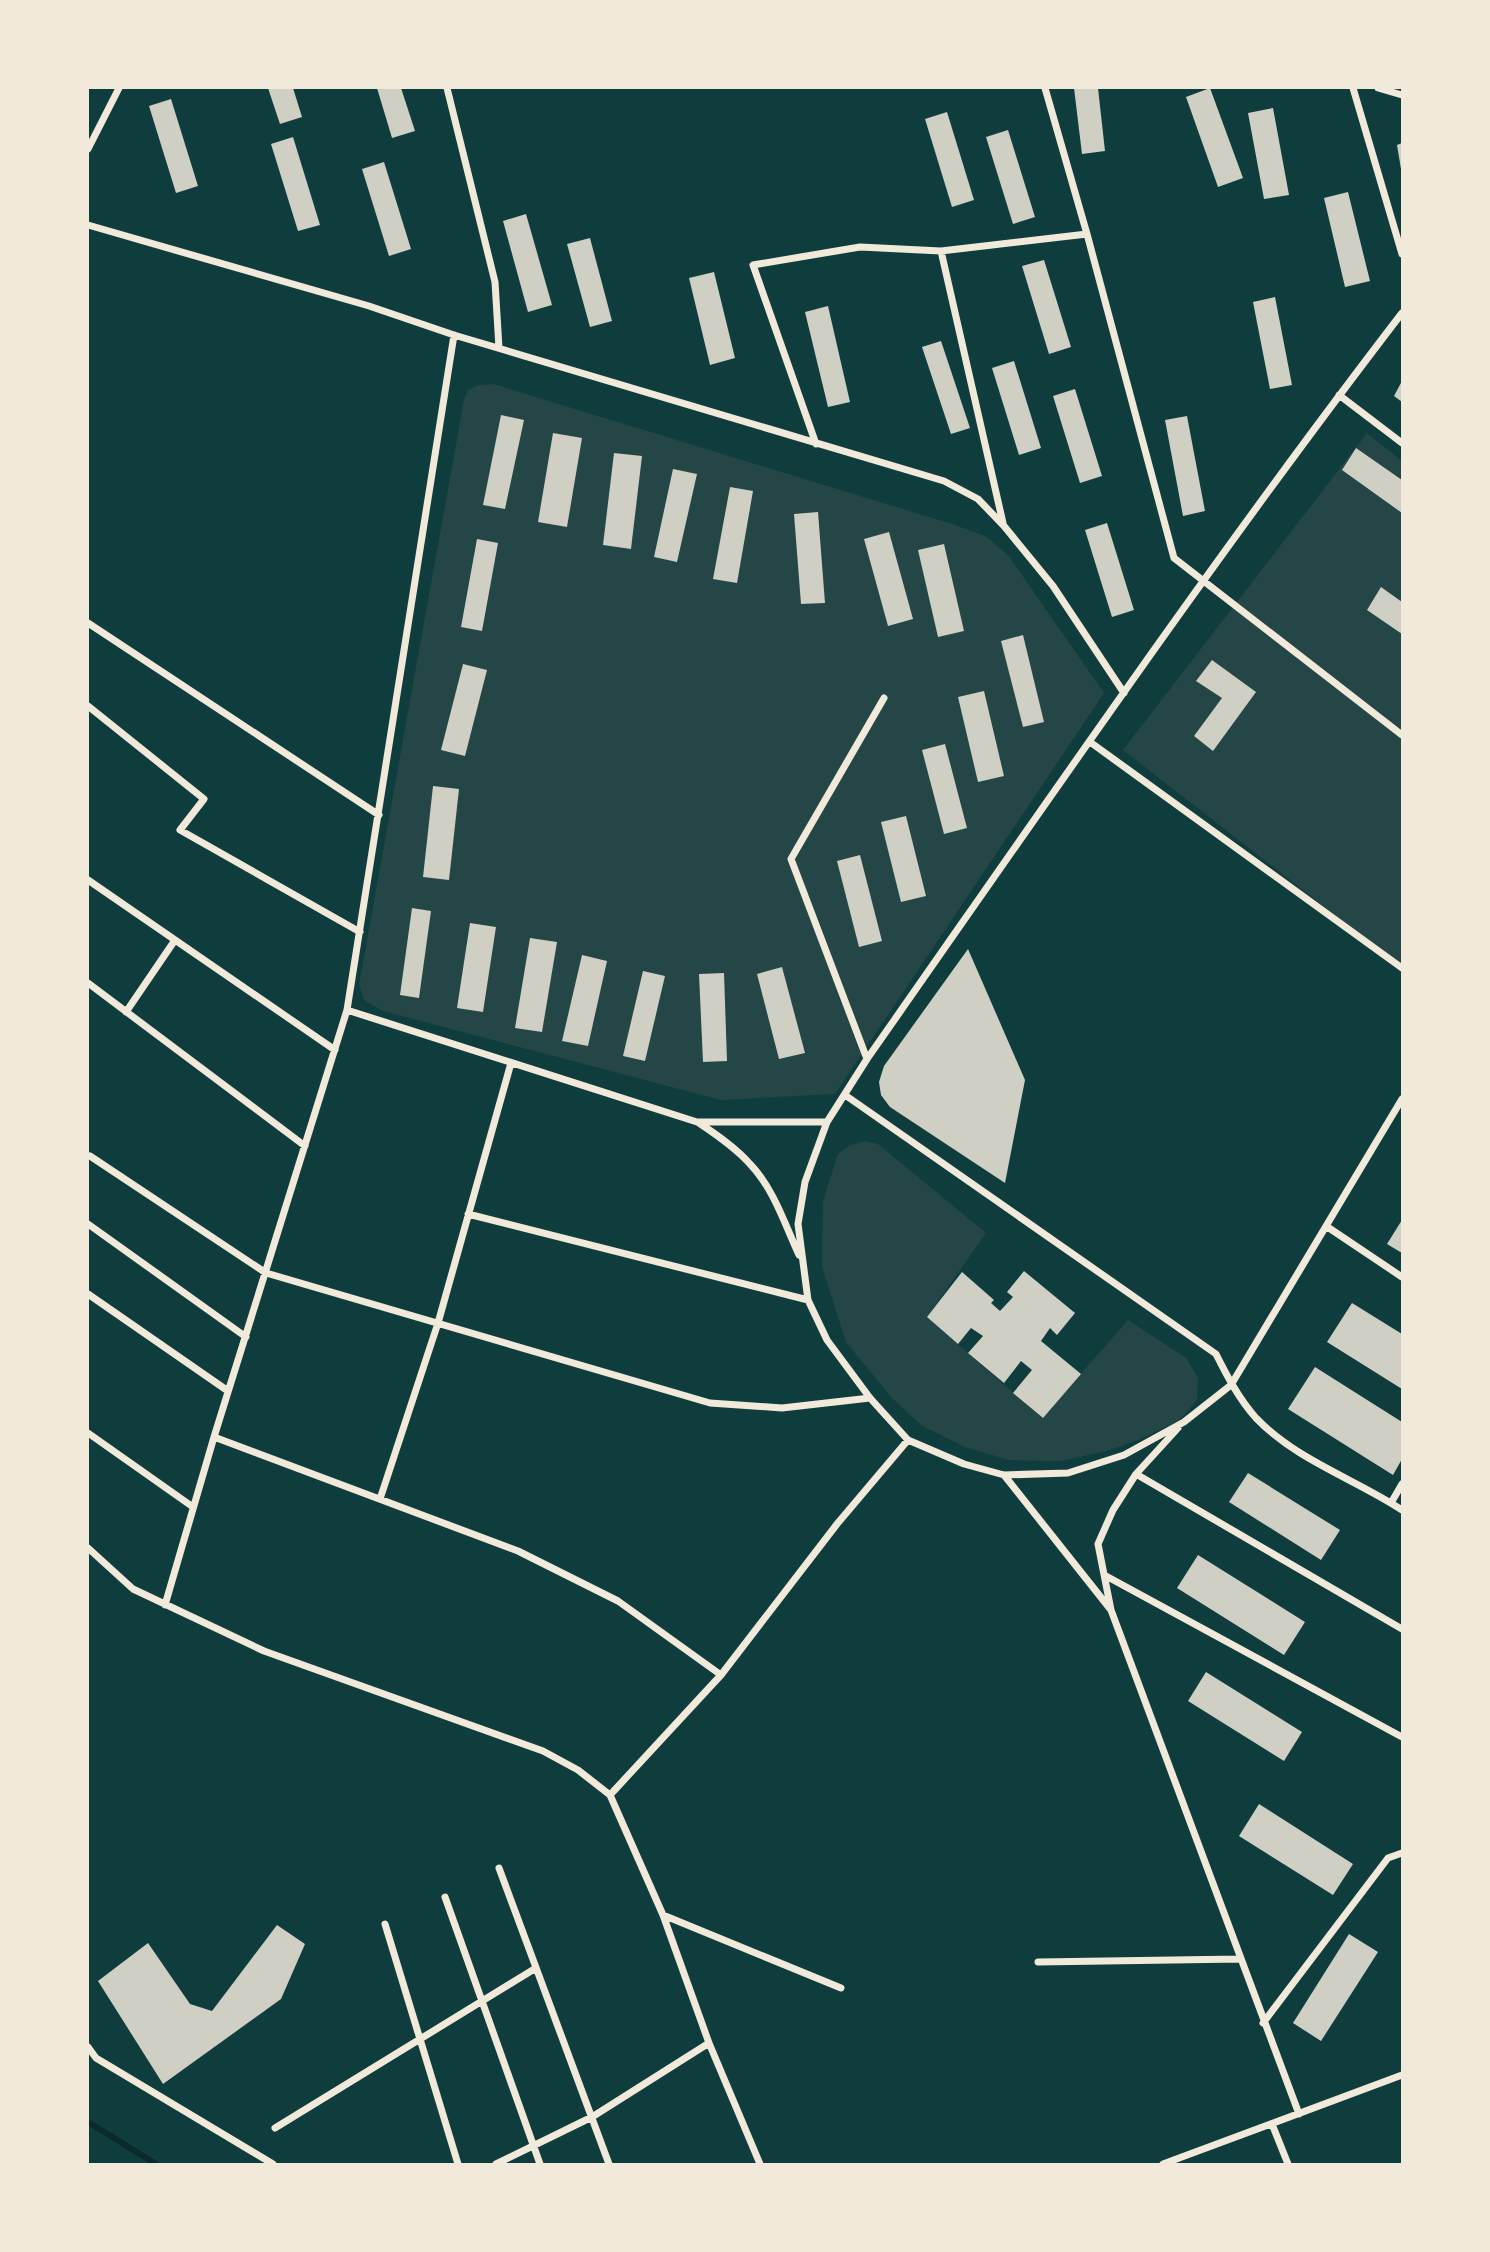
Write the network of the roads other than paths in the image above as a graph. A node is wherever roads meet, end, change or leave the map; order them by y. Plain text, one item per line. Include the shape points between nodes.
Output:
1 (119, 88) edge
2 (447, 88) edge
3 (1045, 88) edge
4 (1353, 88) edge
5 (1378, 88) edge
6 (1402, 95) edge
7 (88, 149) edge
8 (88, 225) edge
9 (1087, 234) junction
10 (941, 251) junction
11 (1402, 254) edge
12 (1402, 313) edge
13 (454, 335) junction
14 (499, 348) junction
15 (1339, 396) junction
16 (1402, 443) edge
17 (816, 444) junction
18 (1004, 526) junction
19 (1203, 581) junction
20 (88, 623) edge
21 (1125, 693) junction
22 (884, 698) dead end
23 (88, 706) edge
24 (1402, 735) edge
25 (1090, 742) junction
26 (379, 815) junction
27 (88, 880) edge
28 (360, 932) junction
29 (175, 940) junction
30 (1402, 968) edge
31 (88, 983) edge
32 (347, 1010) junction
33 (126, 1012) junction
34 (335, 1050) junction
35 (867, 1059) junction
36 (511, 1063) junction
37 (845, 1095) junction
38 (1402, 1099) edge
39 (697, 1122) junction
40 (827, 1122) junction
41 (305, 1146) junction
42 (90, 1156) dead end
43 (468, 1214) junction
44 (88, 1224) edge
45 (1326, 1226) junction
46 (801, 1259) junction
47 (267, 1273) junction
48 (1402, 1277) edge
49 (88, 1294) edge
50 (808, 1300) junction
51 (438, 1323) junction
52 (246, 1337) junction
53 (1231, 1385) junction
54 (228, 1391) junction
55 (870, 1398) junction
56 (1184, 1422) junction
57 (88, 1433) edge
58 (214, 1437) junction
59 (908, 1440) junction
60 (1136, 1474) junction
61 (1004, 1475) junction
62 (1402, 1484) edge
63 (380, 1499) junction
64 (1391, 1503) junction
65 (193, 1507) junction
66 (1402, 1510) edge
67 (88, 1548) edge
68 (1106, 1576) junction
69 (165, 1605) junction
70 (1111, 1610) junction
71 (1402, 1629) edge
72 (721, 1675) junction
73 (1402, 1737) edge
74 (610, 1795) junction
75 (1402, 1853) edge
76 (499, 1868) dead end
77 (445, 1896) dead end
78 (663, 1915) junction
79 (385, 1924) dead end
80 (1240, 1959) junction
81 (1038, 1962) dead end
82 (536, 1968) junction
83 (841, 1988) dead end
84 (482, 2001) junction
85 (1264, 2023) junction
86 (419, 2039) junction
87 (709, 2043) junction
88 (88, 2047) edge
89 (1402, 2076) edge
90 (1299, 2114) junction
91 (592, 2117) junction
92 (1272, 2124) junction
93 (275, 2128) dead end
94 (534, 2146) junction
95 (273, 2165) edge
96 (458, 2165) edge
97 (496, 2165) edge
98 (540, 2165) edge
99 (609, 2165) edge
100 (760, 2165) edge
101 (1163, 2165) edge
102 (1288, 2165) edge

1 - 7 street
2 - 14 street via 495,282
3 - 9 street
4 - 11 street
5 - 6 street
8 - 13 street
9 - 10 street
9 - 19 street via 1174,558
10 - 17 street via 860,247 753,265
10 - 18 street
12 - 15 street
13 - 14 street
13 - 26 street
14 - 17 street
15 - 16 street
15 - 19 street
17 - 18 street via 944,481 978,499
18 - 21 street via 1053,586
19 - 21 street
19 - 24 street
20 - 26 street
21 - 25 street
22 - 35 street via 792,859
23 - 28 street via 204,799 180,830
25 - 30 street
25 - 35 street
26 - 28 street
27 - 29 street
28 - 32 street
29 - 33 street
29 - 34 street
31 - 33 street
32 - 34 street
32 - 36 street
33 - 41 street
34 - 41 street
35 - 37 street
36 - 39 street
36 - 43 street
37 - 40 street
37 - 53 street via 1216,1354
38 - 45 street
39 - 40 street
39 - 46 street via 751,1164 770,1192
40 - 46 street via 804,1182 798,1224
41 - 47 street
42 - 47 street
43 - 50 street
43 - 51 street
44 - 52 street
45 - 48 street
45 - 53 street
46 - 50 street
47 - 51 street
47 - 52 street
49 - 54 street
50 - 55 street via 827,1340
51 - 55 street via 710,1403 782,1408
51 - 63 street
52 - 54 street
53 - 56 street
53 - 64 street via 1256,1418 1299,1452
54 - 58 street
55 - 59 street
56 - 60 street
56 - 61 street via 1124,1455 1068,1473
57 - 65 street
58 - 63 street
58 - 65 street
59 - 61 street
59 - 72 street
60 - 68 street via 1098,1544
60 - 71 street
61 - 70 street
62 - 64 street
63 - 72 street via 519,1551 618,1601
64 - 66 street
65 - 69 street
67 - 69 street via 133,1589
68 - 70 street
68 - 73 street
69 - 74 street via 264,1651 543,1751
70 - 80 street
72 - 74 street
74 - 78 street
75 - 85 street via 1388,1858
76 - 82 street
77 - 84 street
78 - 83 street
78 - 87 street
79 - 86 street
80 - 81 street
80 - 85 street
82 - 84 street
82 - 91 street
84 - 86 street
84 - 94 street
85 - 90 street
86 - 93 street
86 - 96 street
87 - 91 street
87 - 100 street
88 - 95 street via 96,2058
89 - 90 street
90 - 92 street
91 - 94 street
91 - 99 street
92 - 101 street
92 - 102 street
94 - 97 street
94 - 98 street

